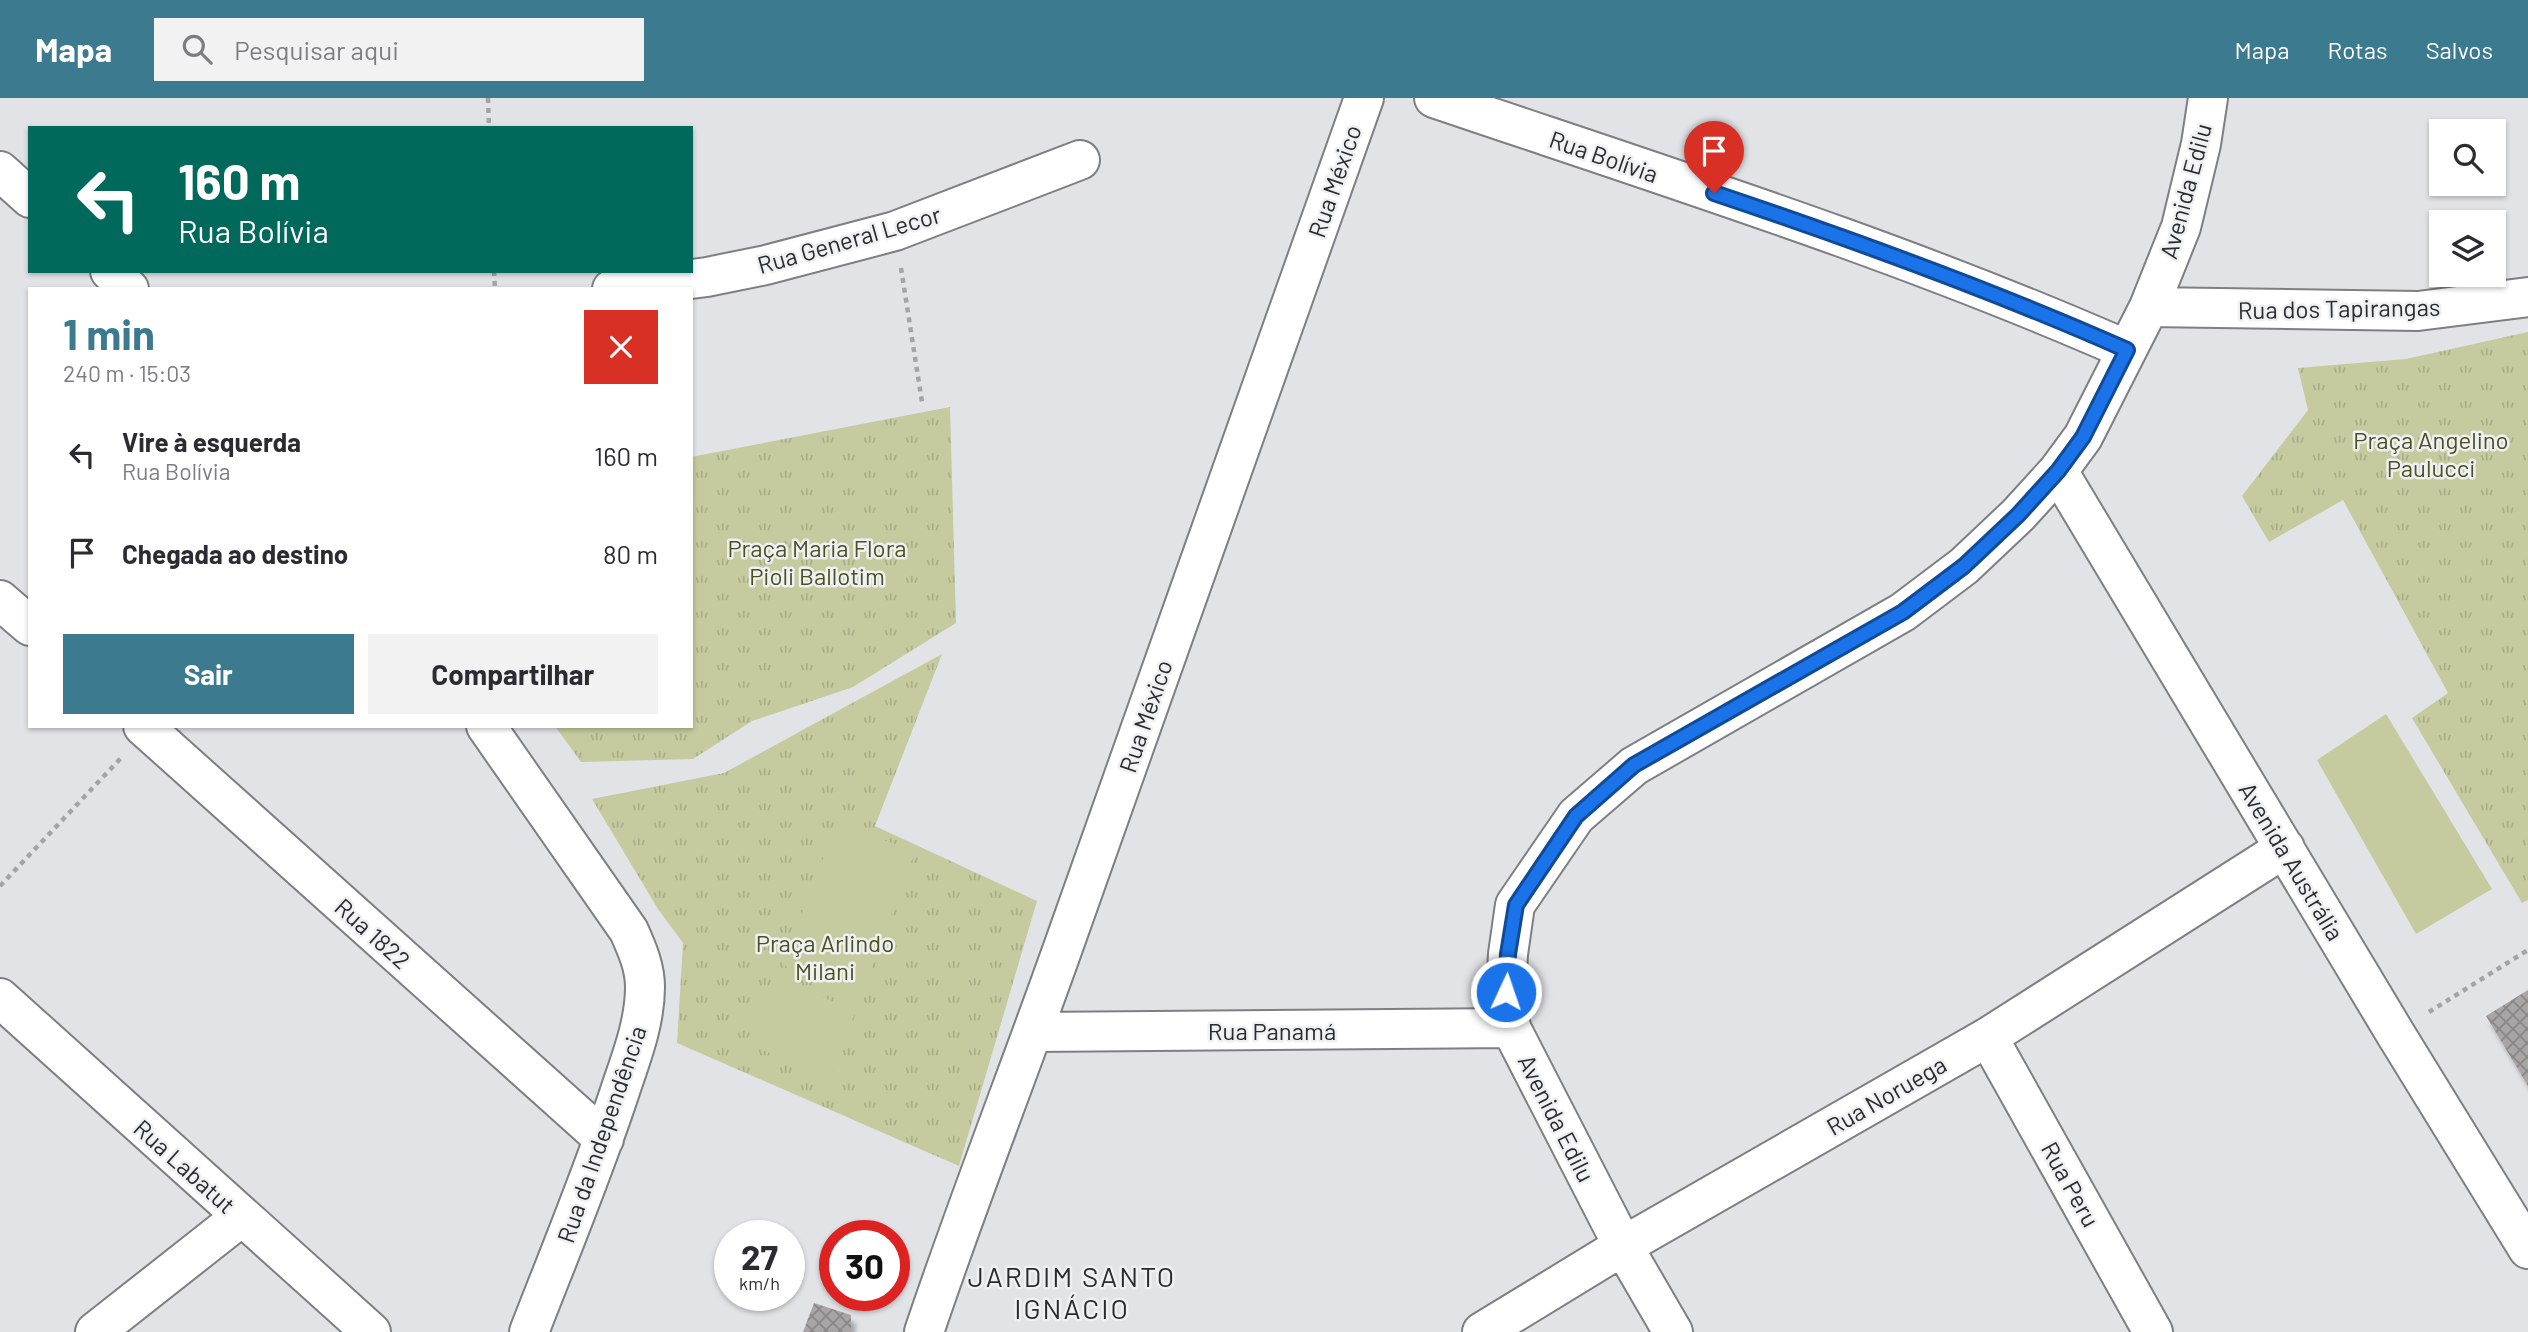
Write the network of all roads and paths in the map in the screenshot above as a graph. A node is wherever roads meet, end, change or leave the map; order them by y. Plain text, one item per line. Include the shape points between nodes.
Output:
1 (488, 98) edge
2 (1364, 98) edge
3 (1434, 98) edge
4 (2208, 98) edge
5 (489, 126) edge
6 (1080, 160) dead end
7 (0, 171) edge
8 (28, 196) edge
9 (895, 231) junction
10 (112, 273) edge
11 (127, 287) edge
12 (628, 287) edge
13 (2528, 297) edge
14 (2149, 307) junction
15 (2127, 350) junction
16 (922, 402) dead end
17 (2058, 471) junction
18 (0, 600) edge
19 (28, 624) edge
20 (145, 728) edge
21 (487, 728) edge
22 (2285, 848) junction
23 (0, 886) edge
24 (2528, 950) edge
25 (0, 998) edge
26 (1511, 1028) junction
27 (1034, 1032) junction
28 (2395, 1033) junction
29 (1988, 1037) junction
30 (604, 1139) junction
31 (241, 1217) junction
32 (1623, 1246) junction
33 (2528, 1249) edge
34 (95, 1332) edge
35 (371, 1332) edge
36 (529, 1332) edge
37 (924, 1332) edge
38 (1482, 1332) edge
39 (1673, 1332) edge
40 (2153, 1332) edge

1 - 5 path
2 - 27 street, Rua México
3 - 15 street, Rua Bolívia via 1866,244
4 - 14 street, Avenida Edilu via 2181,227
6 - 9 street, Rua General Lecor
7 - 8 street
9 - 12 street, Rua General Lecor via 742,270
9 - 16 path
10 - 11 street
13 - 14 street, Rua dos Tapirangas via 2418,311
14 - 15 street, Avenida Edilu
15 - 17 street, Avenida Edilu via 2083,437
17 - 22 street, Avenida Austrália
17 - 26 street, Avenida Edilu via 1964,566 1903,612 1634,765 1576,816 1516,905 1506,992
18 - 19 street
20 - 23 path
20 - 30 street, Rua 1822
21 - 30 street, Rua da Independência via 629,931 641,959 643,1016
22 - 28 street, Avenida Austrália
22 - 29 street, Rua Noruega
24 - 28 path
25 - 31 street, Rua Labatut
26 - 27 street, Rua Panamá
26 - 32 street, Avenida Edilu
27 - 37 street, Rua México
28 - 33 street, Avenida Austrália
29 - 32 street, Rua Noruega
29 - 40 street, Rua Peru
30 - 36 street, Rua da Independência
31 - 34 street
31 - 35 street, Rua Labatut
32 - 38 street, Rua Noruega
32 - 39 street, Avenida Edilu

